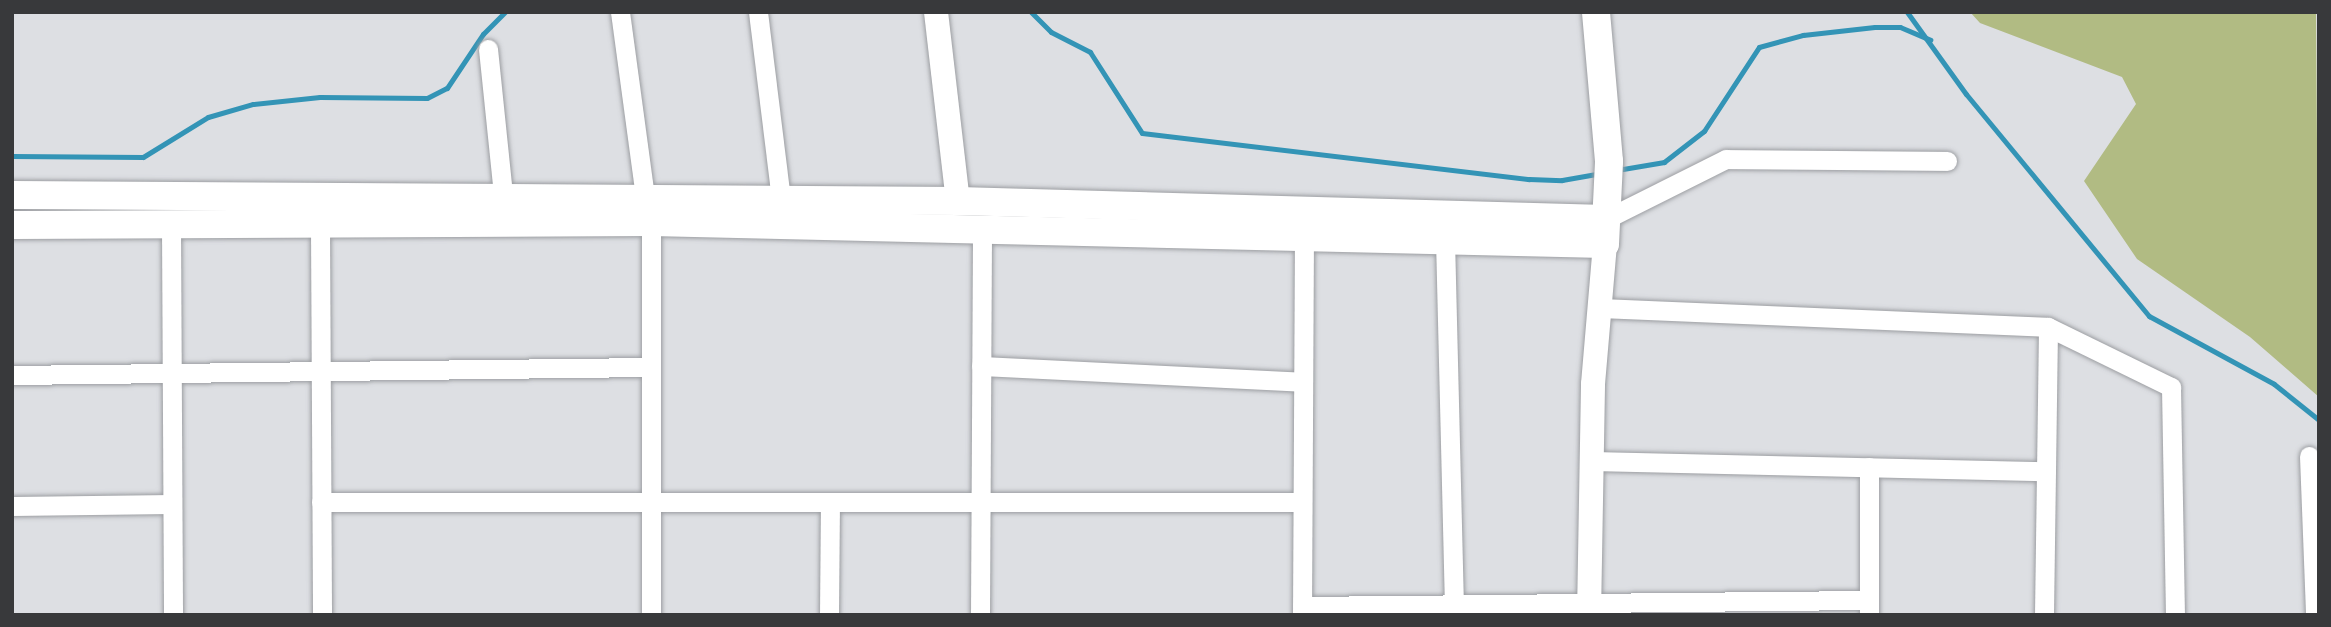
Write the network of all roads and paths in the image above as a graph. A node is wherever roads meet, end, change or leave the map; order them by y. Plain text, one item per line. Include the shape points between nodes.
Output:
1 (620, 12) edge
2 (758, 12) edge
3 (936, 12) edge
4 (1596, 12) edge
5 (488, 49) dead end
6 (1947, 161) dead end
7 (12, 195) edge
8 (503, 195) junction
9 (781, 199) junction
10 (958, 201) junction
11 (547, 209) junction
12 (648, 209) junction
13 (12, 225) edge
14 (170, 226) junction
15 (320, 226) junction
16 (982, 229) junction
17 (1460, 232) junction
18 (1605, 232) junction
19 (1304, 235) junction
20 (1598, 308) junction
21 (2048, 327) junction
22 (981, 366) junction
23 (651, 367) junction
24 (321, 372) junction
25 (171, 373) junction
26 (12, 375) edge
27 (1303, 383) junction
28 (2309, 456) dead end
29 (1590, 461) junction
30 (1869, 467) junction
31 (2046, 471) junction
32 (321, 502) junction
33 (651, 502) junction
34 (830, 502) junction
35 (1300, 502) junction
36 (981, 503) junction
37 (172, 504) junction
38 (12, 506) edge
39 (1454, 604) junction
40 (1722, 607) edge
41 (1869, 607) edge
42 (1589, 608) edge
43 (1302, 610) edge
44 (173, 615) edge
45 (322, 615) edge
46 (651, 615) edge
47 (830, 615) edge
48 (980, 615) edge
49 (2044, 615) edge
50 (2175, 615) edge
51 (2315, 615) edge

1 - 12 street
2 - 9 street
3 - 10 street
4 - 18 main road via 1609,173
5 - 8 street
6 - 18 street via 1726,159
7 - 8 main road
8 - 11 main road
9 - 10 main road
9 - 12 main road
10 - 17 main road
11 - 12 main road
11 - 15 main road
12 - 16 main road
12 - 23 street
13 - 14 main road
14 - 15 main road
14 - 25 street
15 - 24 street
16 - 19 main road
16 - 22 street
17 - 18 main road
17 - 19 main road
17 - 39 street
18 - 20 street
19 - 27 street
20 - 21 street
20 - 29 street
21 - 31 street
21 - 50 street via 2171,387
22 - 27 street
22 - 36 street
23 - 24 street
23 - 33 street
24 - 25 street
24 - 32 street
25 - 26 street
25 - 37 street
27 - 35 street
28 - 51 street
29 - 30 street
29 - 42 street
30 - 31 street
30 - 41 street
31 - 49 street
32 - 33 street
32 - 45 street
33 - 34 street
33 - 46 street
34 - 36 street
34 - 47 street
35 - 36 street
35 - 43 street
36 - 48 street
37 - 38 street
37 - 44 street
39 - 42 street
39 - 43 street
40 - 41 street
40 - 42 street

